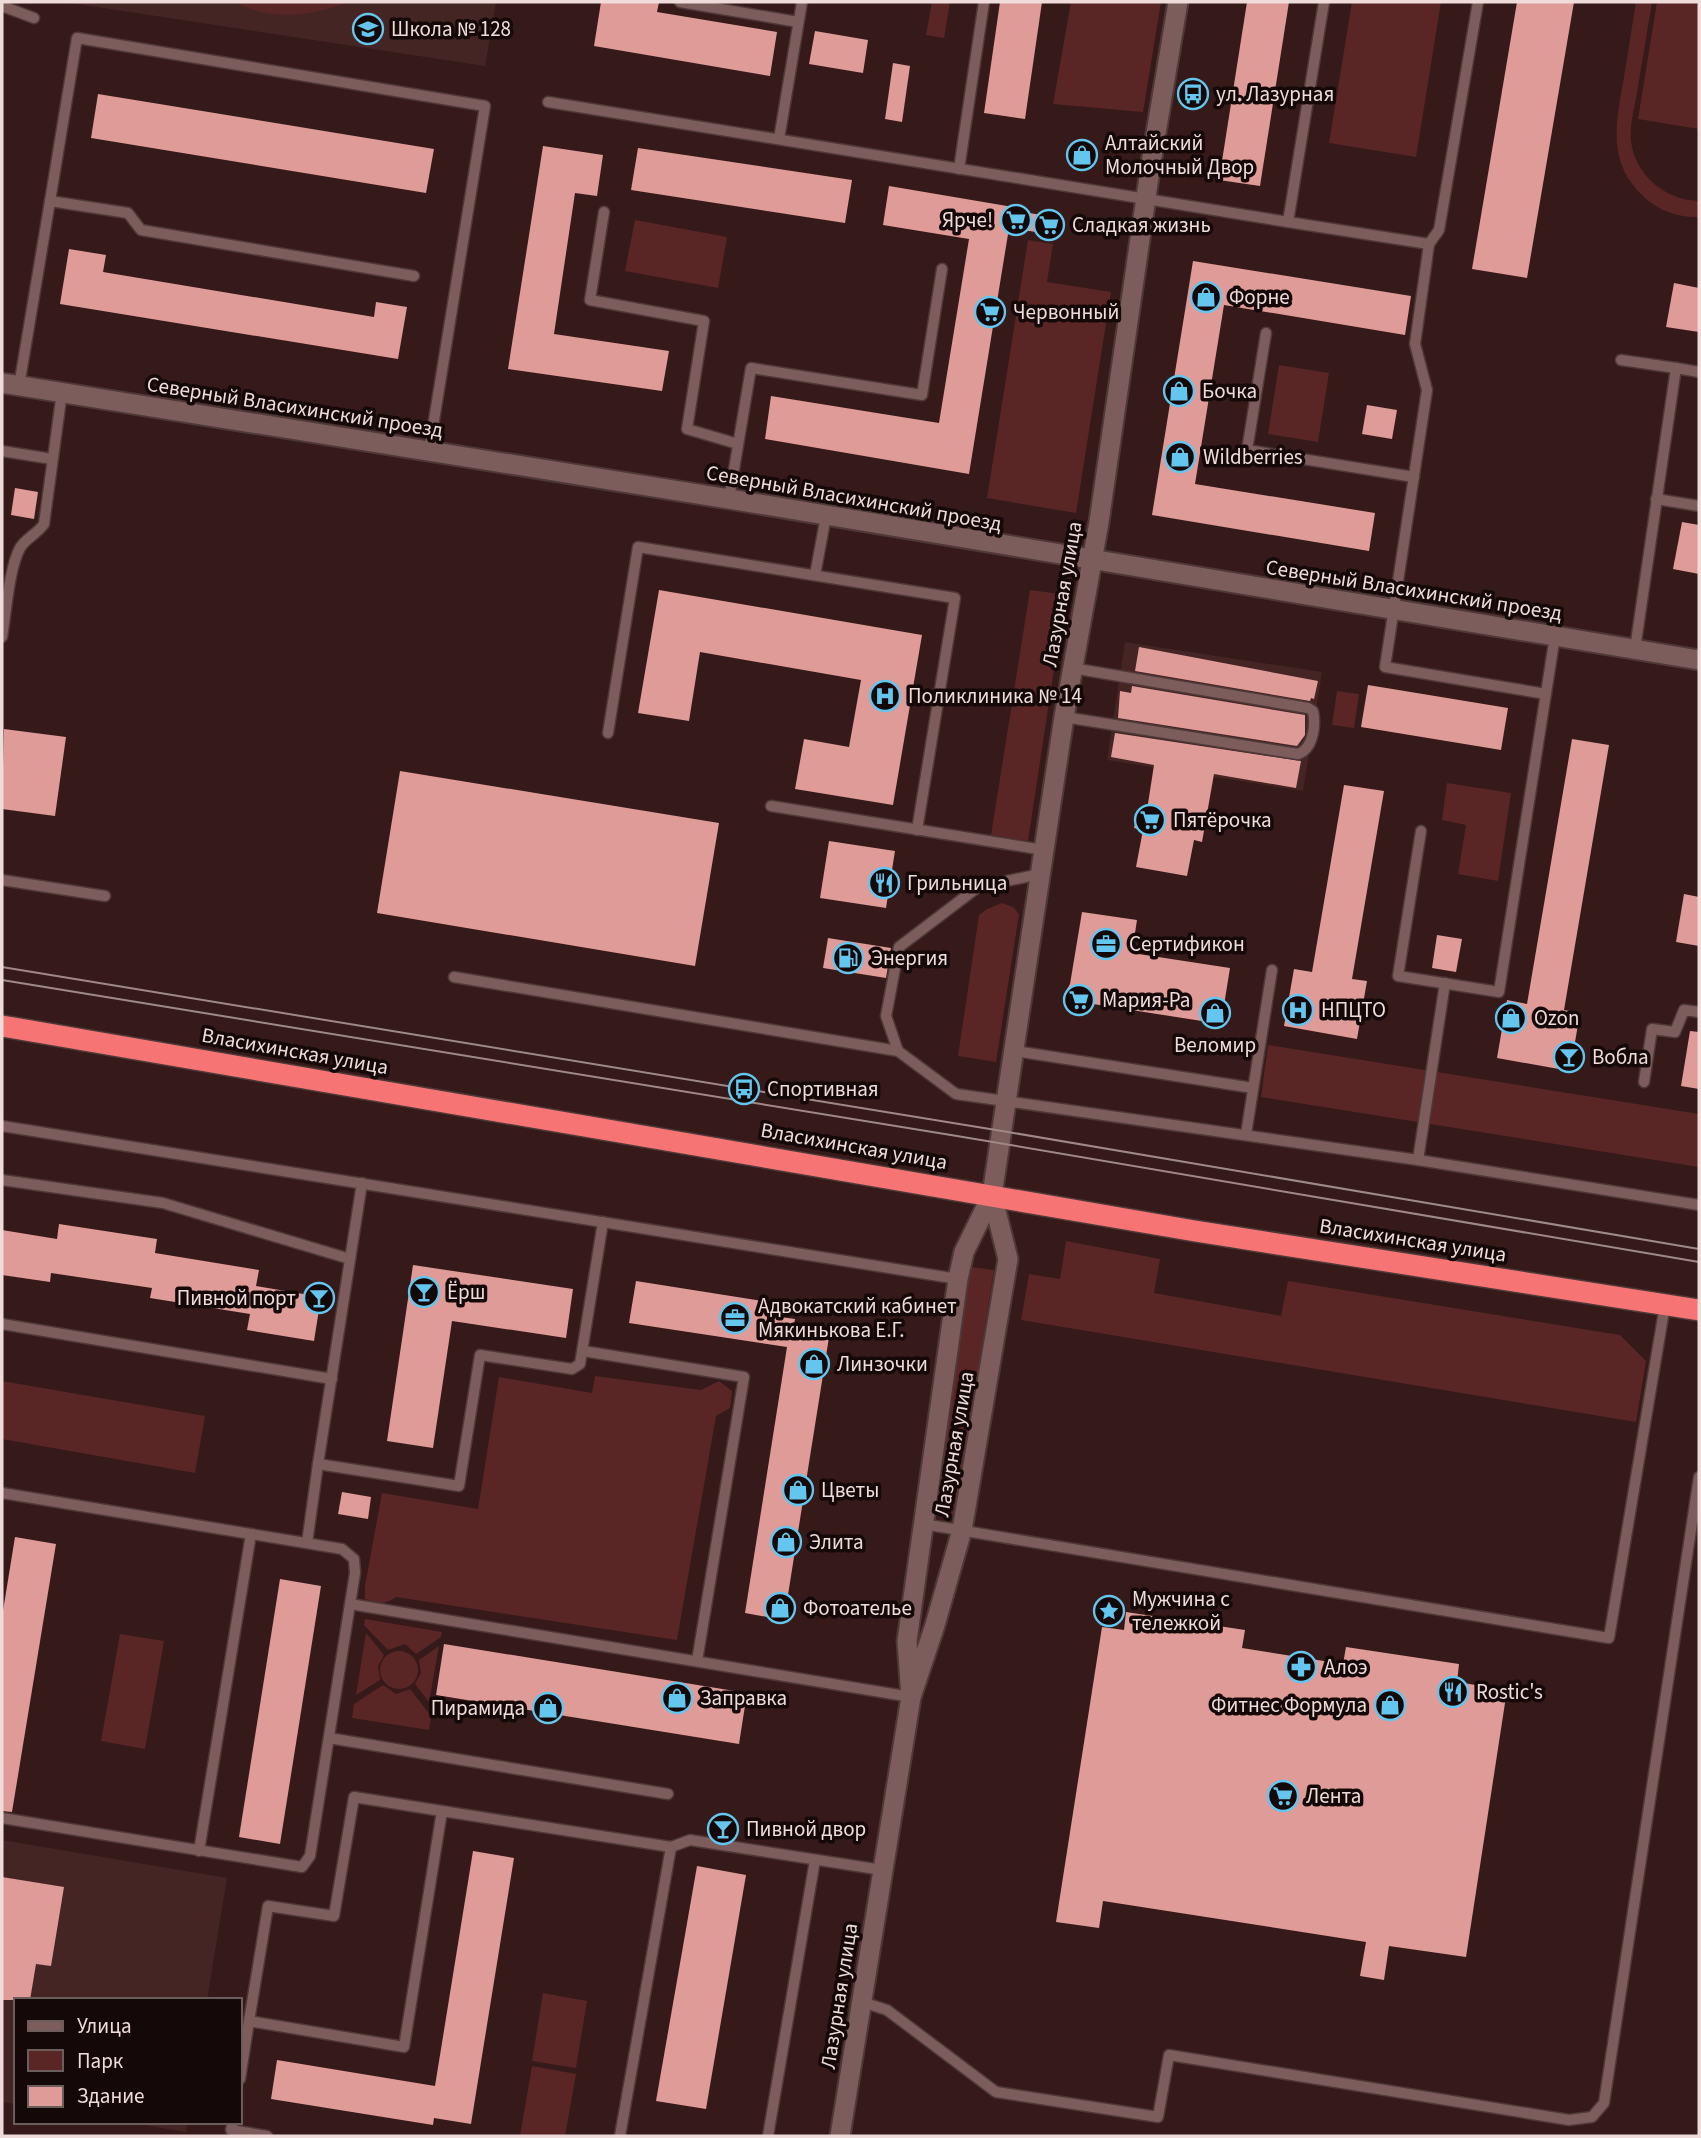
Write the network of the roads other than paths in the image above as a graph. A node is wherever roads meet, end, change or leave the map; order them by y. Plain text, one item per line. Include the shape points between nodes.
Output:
1 (680, 2) edge
2 (802, 2) edge
3 (984, 2) edge
4 (1178, 2) edge
5 (1324, 2) edge
6 (1478, 2) edge
7 (2, 6) edge
8 (34, 18) dead end
9 (798, 22) junction
10 (548, 102) dead end
11 (779, 139) junction
12 (960, 169) junction
13 (1146, 199) junction
14 (50, 201) junction
15 (604, 212) dead end
16 (1287, 222) junction
17 (1429, 244) junction
18 (942, 269) dead end
19 (414, 276) dead end
20 (1266, 333) dead end
21 (1621, 360) dead end
22 (1676, 368) junction
23 (1699, 372) edge
24 (11, 384) edge
25 (62, 392) junction
26 (738, 444) junction
27 (429, 451) junction
28 (2, 452) edge
29 (52, 459) junction
30 (1414, 477) junction
31 (729, 499) junction
32 (1656, 499) junction
33 (1699, 506) edge
34 (826, 516) junction
35 (1091, 560) junction
36 (815, 575) junction
37 (1394, 610) junction
38 (1555, 636) junction
39 (2, 638) edge
40 (1635, 649) junction
41 (1699, 660) edge
42 (1072, 668) junction
43 (1546, 694) junction
44 (1064, 717) junction
45 (608, 733) dead end
46 (771, 806) dead end
47 (917, 830) junction
48 (1421, 831) dead end
49 (1044, 850) junction
50 (1040, 874) junction
51 (2, 880) edge
52 (105, 896) dead end
53 (1272, 970) dead end
54 (454, 977) dead end
55 (1445, 983) junction
56 (1699, 1012) edge
57 (2, 1026) edge
58 (898, 1051) junction
59 (1015, 1051) junction
60 (1644, 1082) dead end
61 (1253, 1088) junction
62 (1007, 1100) junction
63 (2, 1126) edge
64 (1246, 1134) junction
65 (1418, 1160) junction
66 (2, 1180) edge
67 (362, 1184) junction
68 (992, 1195) junction
69 (1699, 1205) edge
70 (603, 1222) junction
71 (350, 1259) junction
72 (958, 1279) junction
73 (1665, 1305) junction
74 (1699, 1310) edge
75 (2, 1324) edge
76 (583, 1351) junction
77 (332, 1379) junction
78 (318, 1464) junction
79 (1699, 1477) edge
80 (2, 1493) edge
81 (922, 1524) junction
82 (962, 1530) junction
83 (251, 1534) junction
84 (307, 1543) junction
85 (350, 1604) junction
86 (697, 1661) junction
87 (911, 1697) junction
88 (329, 1738) junction
89 (668, 1794) dead end
90 (442, 1811) junction
91 (2, 1818) edge
92 (671, 1847) junction
93 (199, 1851) junction
94 (815, 1860) junction
95 (883, 1870) junction
96 (862, 2002) junction
97 (249, 2021) junction
98 (242, 2066) edge
99 (233, 2124) edge
100 (267, 2136) edge
101 (620, 2136) edge
102 (768, 2136) edge
103 (840, 2136) edge

1 - 9 lane
2 - 9 lane
3 - 12 lane
4 - 13 street, Лазурная улица
5 - 16 lane
6 - 17 lane via 1439,230
7 - 8 lane
9 - 11 lane
10 - 11 lane
11 - 12 lane
12 - 13 lane
13 - 16 lane
13 - 35 street, Лазурная улица
14 - 19 lane via 128,214 141,230
14 - 24 lane
14 - 27 lane via 77,38 485,106
15 - 26 lane via 590,300 704,321 687,429
16 - 17 lane
17 - 30 lane via 1415,344 1427,390
18 - 26 lane via 922,395 751,368
20 - 30 lane via 1247,450
21 - 22 lane
22 - 23 lane
22 - 32 lane
24 - 25 street, Северный Власихинский проезд
25 - 27 street, Северный Власихинский проезд
25 - 29 lane
26 - 31 lane
27 - 31 street, Северный Власихинский проезд
28 - 29 lane
29 - 39 lane via 44,524 21,545 16,558
30 - 37 lane
31 - 34 street, Северный Власихинский проезд
32 - 33 lane
32 - 40 lane
34 - 35 street, Северный Власихинский проезд
34 - 36 lane
35 - 37 street, Северный Власихинский проезд
35 - 42 street, Лазурная улица
36 - 45 lane via 638,547
36 - 47 lane via 955,598
37 - 38 street, Северный Власихинский проезд
37 - 43 lane via 1385,667
38 - 40 street, Северный Власихинский проезд
38 - 43 lane
40 - 41 street, Северный Власихинский проезд
42 - 44 street, Лазурная улица
42 - 44 lane via 1308,708 1314,718 1310,747 1298,754
43 - 55 lane via 1499,992
44 - 49 street, Лазурная улица
46 - 47 lane
47 - 49 lane
48 - 55 lane via 1398,976
49 - 50 street, Лазурная улица
50 - 58 lane via 978,887 899,947 887,1016
50 - 59 street, Лазурная улица
51 - 52 lane
53 - 61 lane
54 - 58 lane
55 - 65 lane
56 - 60 lane via 1684,1010 1675,1032 1651,1029
57 - 68 highway, Власихинская улица
58 - 62 lane via 956,1094
59 - 61 lane
59 - 62 street, Лазурная улица
61 - 64 lane
62 - 64 lane
62 - 68 street, Лазурная улица
63 - 67 lane
64 - 65 lane
65 - 69 lane
66 - 71 lane via 163,1203
67 - 70 lane
67 - 71 lane
68 - 72 street, Лазурная улица via 964,1252
68 - 73 highway, Власихинская улица
68 - 82 street, Лазурная улица via 1008,1259
70 - 72 lane
70 - 76 lane
71 - 77 lane
72 - 81 street, Лазурная улица
73 - 74 highway, Власихинская улица
73 - 82 lane via 1609,1638
75 - 77 lane
76 - 78 lane via 580,1364 572,1369 480,1355 459,1486
76 - 86 lane via 744,1377
77 - 78 lane
78 - 84 lane
79 - 96 lane via 1604,2103 1592,2117 1569,2120 1169,2055 1158,2117 1063,2103 996,2092 887,2010
80 - 83 lane
81 - 82 lane
81 - 87 street, Лазурная улица via 907,1641
82 - 87 street, Лазурная улица
83 - 84 lane
83 - 93 lane
84 - 85 lane via 342,1549 354,1559
85 - 86 lane
85 - 88 lane
86 - 87 lane
87 - 95 street, Лазурная улица
88 - 89 lane
88 - 93 lane via 310,1856 302,1867
90 - 92 lane
90 - 97 lane via 354,1797 334,1916 268,1906
90 - 97 lane via 404,2047
91 - 93 lane
92 - 94 lane via 690,1840
92 - 101 lane
94 - 95 lane
94 - 102 lane
95 - 96 street, Лазурная улица
96 - 103 street, Лазурная улица
97 - 98 lane
99 - 100 lane via 232,2130

